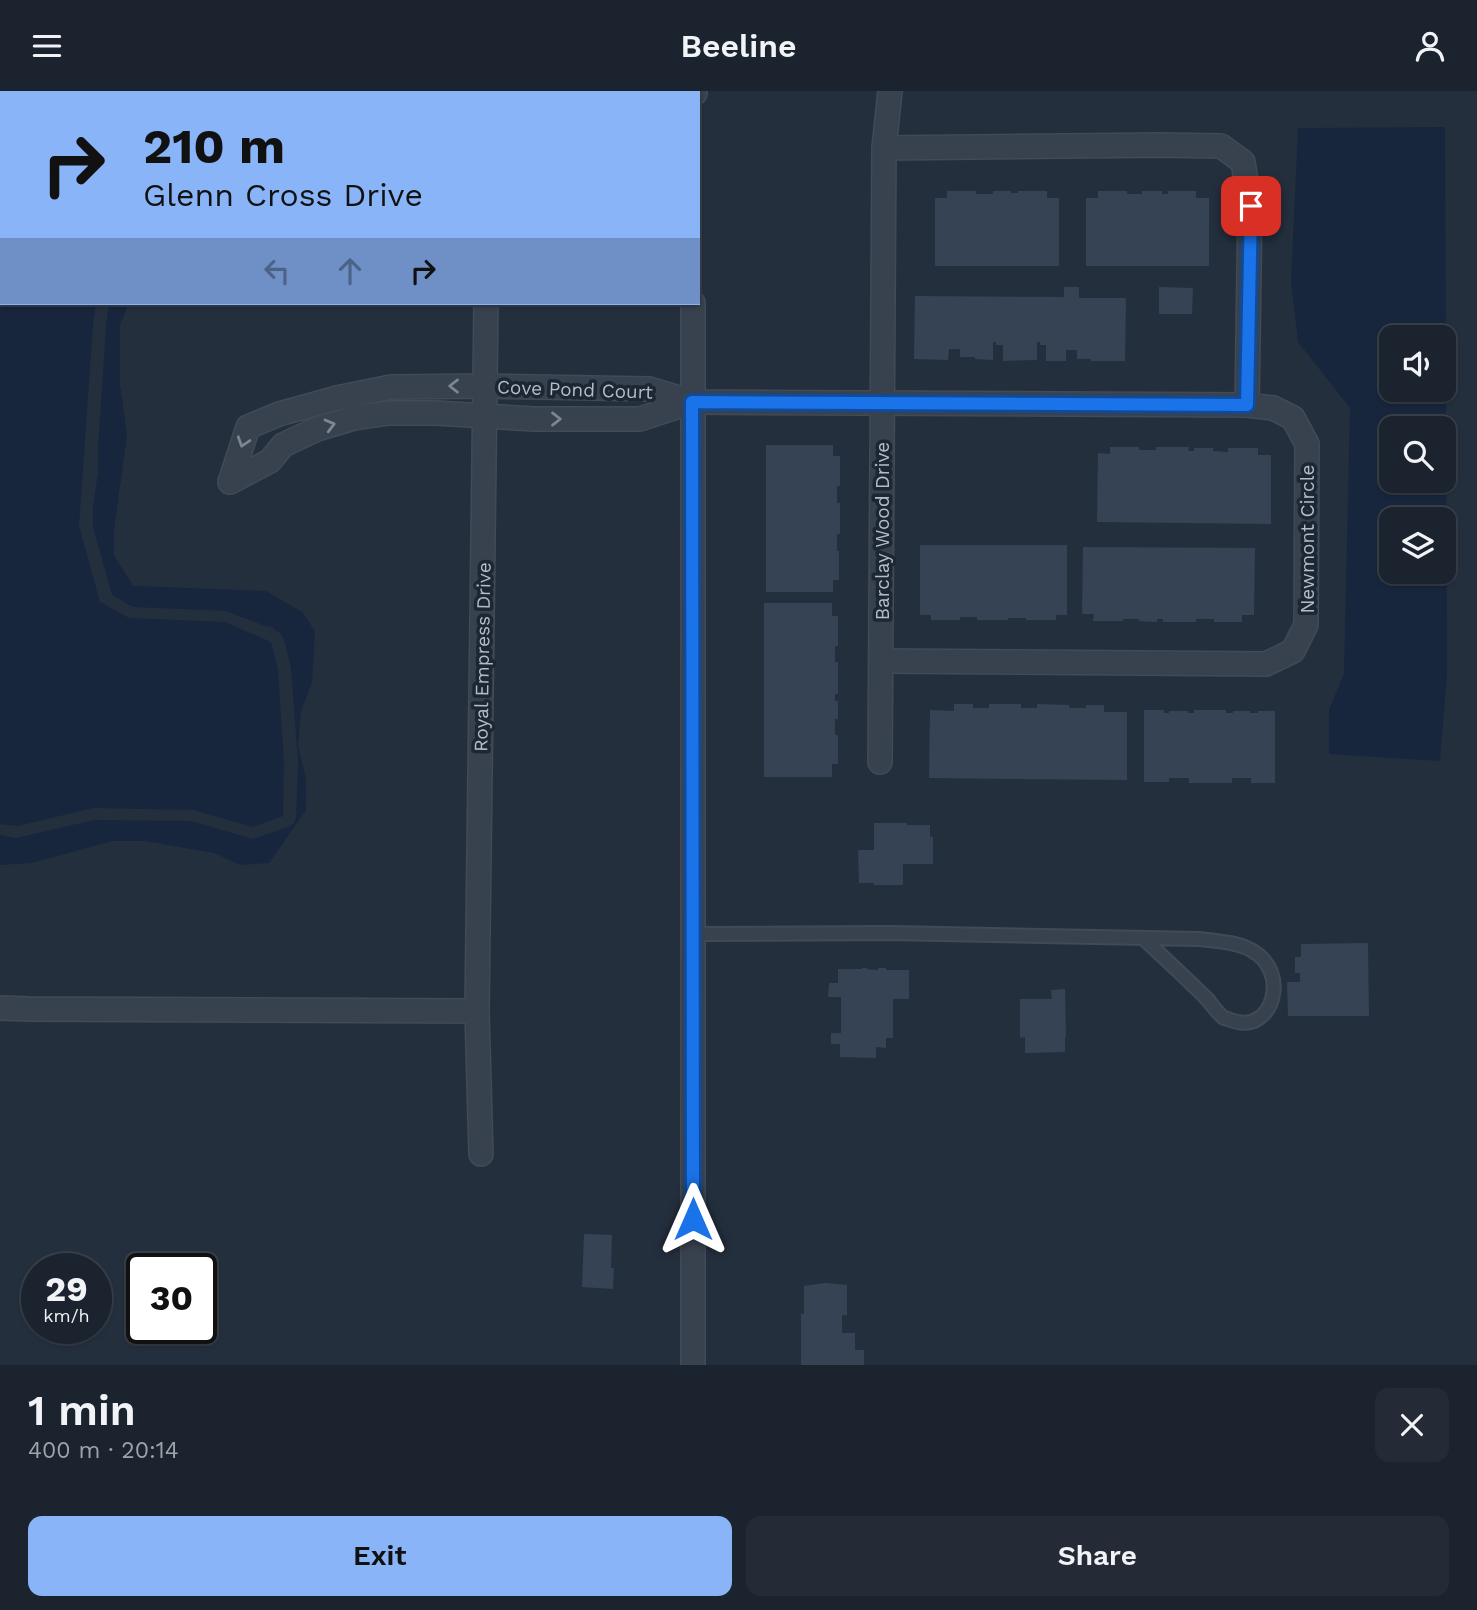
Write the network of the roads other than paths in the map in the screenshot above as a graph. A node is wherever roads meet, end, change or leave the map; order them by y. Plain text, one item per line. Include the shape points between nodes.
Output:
1 (890, 91) edge
2 (884, 148) junction
3 (486, 305) edge
4 (693, 305) edge
5 (486, 386) junction
6 (692, 402) junction
7 (883, 403) junction
8 (1247, 405) junction
9 (486, 417) junction
10 (882, 661) junction
11 (880, 762) dead end
12 (692, 934) junction
13 (1143, 938) junction
14 (0, 1008) edge
15 (477, 1011) junction
16 (481, 1154) dead end
17 (692, 1365) edge

1 - 2 street, Barclay Wood Drive
2 - 7 street, Barclay Wood Drive
2 - 8 street via 1221,146 1243,162 1251,206
3 - 5 street, Royal Empress Drive
4 - 6 street
5 - 6 street, Cove Pond Court via 649,389
5 - 9 street, Royal Empress Drive
5 -> 9 street, Cove Pond Court via 391,387 279,414 248,426 230,481 270,461 283,445 354,418 388,413
6 - 7 street, Newmont Circle
9 -> 6 street, Cove Pond Court via 640,419
6 - 12 street
7 - 8 street, Newmont Circle
7 - 10 street, Barclay Wood Drive
8 - 10 street, Newmont Circle via 1273,408 1293,418 1307,444 1306,625 1293,652 1266,664
9 - 15 street, Royal Empress Drive
10 - 11 street, Barclay Wood Drive
12 - 13 lane
12 - 17 street
13 - 13 lane via 1221,941 1250,949 1270,966 1274,980 1270,1006 1251,1021 1224,1018
14 - 15 street
15 - 16 street, Royal Empress Drive

